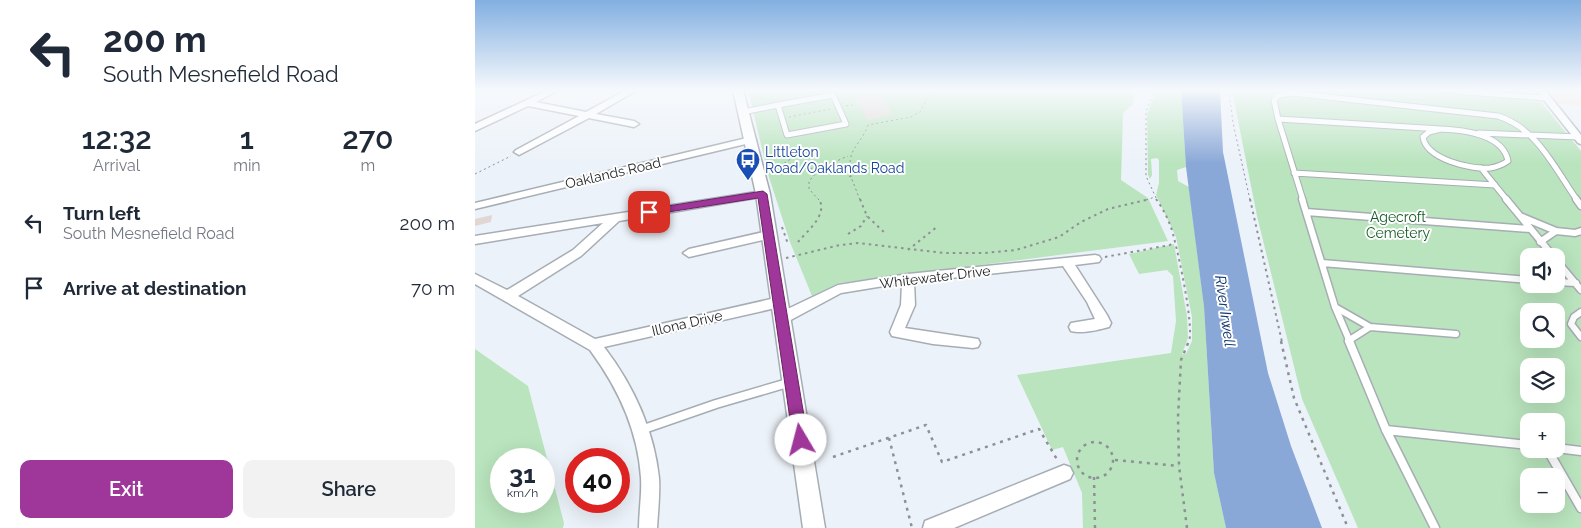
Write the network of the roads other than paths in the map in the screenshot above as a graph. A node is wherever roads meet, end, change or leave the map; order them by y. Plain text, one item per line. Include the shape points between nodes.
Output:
1 (502, 115) edge
2 (587, 115) joint
3 (744, 115) edge
4 (781, 115) edge
5 (842, 115) edge
6 (1277, 115) edge
7 (1494, 115) edge
8 (1560, 115) edge
9 (1278, 119) junction
10 (634, 124) dead end
11 (476, 127) edge
12 (1441, 130) junction
13 (1469, 132) junction
14 (1531, 135) junction
15 (1579, 139) edge
16 (751, 140) junction
17 (519, 152) road end
18 (1481, 168) junction
19 (1294, 172) junction
20 (1495, 185) junction
21 (763, 194) junction
22 (475, 206) edge
23 (1581, 206) edge
24 (1306, 212) junction
25 (1520, 216) junction
26 (615, 218) junction
27 (1530, 229) junction
28 (1556, 231) junction
29 (1581, 231) edge
30 (768, 235) junction
31 (475, 240) edge
32 (1540, 242) junction
33 (1546, 248) edge
34 (689, 253) dead end
35 (1095, 259) road end
36 (1067, 262) junction
37 (1322, 263) junction
38 (1565, 271) edge
39 (475, 278) edge
40 (908, 278) junction
41 (1520, 279) edge
42 (1565, 283) edge
43 (1576, 284) junction
44 (1581, 290) edge
45 (508, 296) junction
46 (1335, 307) junction
47 (781, 310) junction
48 (1581, 312) edge
49 (1076, 327) dead end
50 (1370, 327) junction
51 (1457, 334) dead end
52 (1581, 337) edge
53 (1349, 341) junction
54 (973, 344) dead end
55 (595, 346) junction
56 (792, 382) junction
57 (641, 430) junction
58 (1386, 430) junction
59 (1520, 444) edge
60 (1565, 449) edge
61 (1581, 451) edge
62 (1552, 458) edge
63 (1064, 473) road end
64 (1581, 508) edge
65 (648, 528) edge
66 (814, 528) edge
67 (932, 528) edge
68 (1435, 528) edge

1 - 11 street
2 - 10 street
2 - 17 street
3 - 16 street
4 - 5 lane via 787,135 846,124
6 - 9 lane
7 - 14 lane via 1518,123
8 - 15 street
9 - 12 lane
9 - 19 lane
12 - 13 lane
12 - 18 lane via 1423,137 1427,148 1454,162
13 - 14 lane
13 - 18 lane via 1496,143 1507,154 1508,161 1501,166
14 - 15 lane
14 - 23 lane
16 - 21 street
16 - 22 street, Oaklands Road
18 - 20 lane
19 - 20 lane
19 - 24 lane
20 - 25 lane
21 - 26 street
21 - 30 street
24 - 27 lane
24 - 37 lane
25 - 27 lane
25 - 28 lane
26 - 31 street
26 - 45 street via 577,253
27 - 32 lane
28 - 29 lane
28 - 32 lane
30 - 34 street
30 - 47 street
32 - 33 lane
35 - 36 street, Whitewater Drive
36 - 40 street, Whitewater Drive
36 - 49 street via 1099,308 1105,323
37 - 41 lane
37 - 46 lane
38 - 43 lane
39 - 45 street
40 - 47 street, Whitewater Drive via 839,289
40 - 54 street via 908,305 897,332
42 - 43 lane
43 - 44 lane
45 - 55 street
46 - 50 lane
46 - 53 lane
47 - 55 street, Illona Drive via 601,342
47 - 56 street
48 - 52 lane via 1574,316 1571,324
50 - 51 lane
50 - 53 lane
53 - 58 lane
55 - 57 street via 618,377
56 - 57 lane
56 - 66 street
57 - 65 street via 650,479
58 - 59 lane
58 - 68 lane
60 - 61 lane
62 - 64 lane
63 - 67 street

